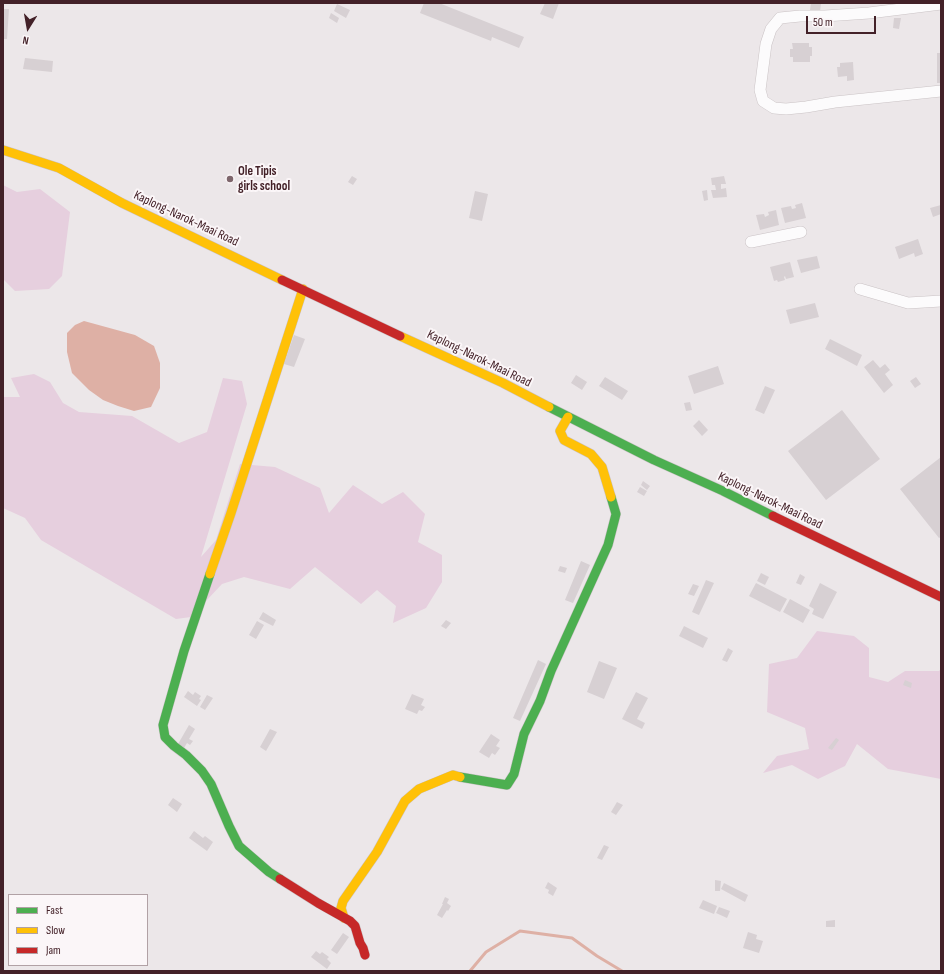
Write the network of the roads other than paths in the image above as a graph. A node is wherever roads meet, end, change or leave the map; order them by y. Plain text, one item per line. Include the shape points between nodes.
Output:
1 (941, 4) edge
2 (941, 91) edge
3 (3, 150) edge
4 (801, 232) dead end
5 (751, 242) dead end
6 (303, 289) junction
7 (860, 289) dead end
8 (941, 301) edge
9 (568, 417) junction
10 (941, 598) edge
11 (344, 918) junction
12 (365, 956) dead end

1 - 2 street via 780,18 766,44 760,90 763,101 774,108 786,109
3 - 6 main road, Kaplong-Narok-Maai Road via 59,168 122,203
4 - 5 street
6 - 9 main road, Kaplong-Narok-Maai Road via 503,383
6 - 11 main road via 184,651 163,725 165,737 192,760 211,784 239,846 269,872
7 - 8 street via 908,303
9 - 10 main road, Kaplong-Narok-Maai Road
9 - 11 main road via 560,431 564,440 591,454 602,467 616,514 608,545 524,734 514,774 507,785 453,775 419,789 405,801 377,852 343,901 341,908
11 - 12 main road via 355,926

